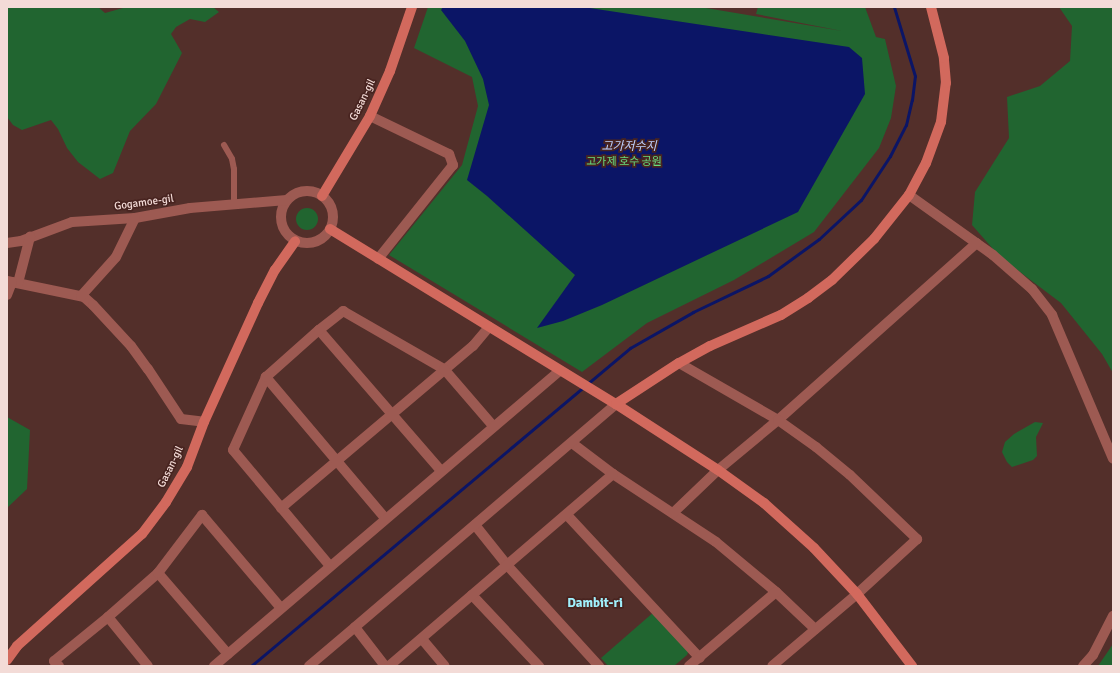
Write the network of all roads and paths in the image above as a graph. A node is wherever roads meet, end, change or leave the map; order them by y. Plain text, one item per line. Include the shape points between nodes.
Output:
1 (412, 7) edge
2 (931, 7) edge
3 (370, 116) junction
4 (224, 145) dead end
5 (909, 195) junction
6 (322, 196) junction
7 (287, 200) junction
8 (234, 204) junction
9 (135, 218) junction
10 (330, 230) junction
11 (30, 237) junction
12 (295, 241) junction
13 (977, 243) junction
14 (7, 244) edge
15 (378, 259) junction
16 (12, 282) edge
17 (7, 295) edge
18 (81, 296) junction
19 (489, 327) junction
20 (319, 330) junction
21 (679, 363) junction
22 (444, 369) junction
23 (563, 373) junction
24 (266, 377) junction
25 (616, 404) junction
26 (391, 413) junction
27 (778, 420) junction
28 (204, 422) junction
29 (493, 426) junction
30 (572, 443) junction
31 (1113, 459) edge
32 (336, 460) junction
33 (718, 470) junction
34 (441, 471) junction
35 (613, 474) junction
36 (281, 508) junction
37 (673, 513) junction
38 (567, 515) junction
39 (385, 518) junction
40 (475, 525) junction
41 (507, 565) junction
42 (330, 566) junction
43 (158, 573) junction
44 (776, 592) junction
45 (857, 594) junction
46 (472, 595) junction
47 (281, 608) junction
48 (1113, 616) edge
49 (108, 617) junction
50 (355, 628) junction
51 (815, 629) junction
52 (422, 639) junction
53 (228, 654) junction
54 (700, 658) junction
55 (7, 660) edge
56 (12, 666) edge
57 (59, 666) edge
58 (148, 666) edge
59 (214, 666) edge
60 (309, 666) edge
61 (385, 666) edge
62 (389, 666) edge
63 (445, 666) edge
64 (539, 666) edge
65 (599, 666) edge
66 (689, 666) edge
67 (772, 666) edge
68 (912, 666) edge
69 (1083, 666) edge

1 - 3 street, Gasan-gil via 390,71
2 - 5 street via 944,58 946,83 941,122 926,163
3 - 6 street, Gasan-gil
3 - 15 street via 449,154 453,165
4 - 8 lane via 234,169
5 - 13 street
5 - 21 street via 874,239 832,280 808,298 781,315 710,346
6 - 7 street via 300,192
6 - 10 street via 333,215
7 - 8 street, Gogamoe-gil
7 - 12 street via 281,214 281,222 284,230
8 - 9 street, Gogamoe-gil via 190,208
9 - 11 street, Gogamoe-gil via 72,222
9 - 18 street via 116,257
10 - 12 street via 325,236 311,243
10 - 15 street
11 - 14 street, Gogamoe-gil
11 - 16 street
12 - 28 street, Gasan-gil via 275,270 258,303
13 - 27 street
13 - 31 street via 1032,289 1052,315
15 - 19 street
16 - 17 street
16 - 18 street
18 - 28 street via 93,305 131,346 181,420
19 - 22 street via 473,346
19 - 23 street
20 - 22 street via 343,311
20 - 24 street
20 - 26 street
21 - 25 street
21 - 27 street
22 - 26 street
22 - 29 street
23 - 25 street
23 - 29 street
24 - 32 street
24 - 36 street via 233,450
25 - 30 street
25 - 33 street
26 - 32 street
26 - 34 street
27 - 33 street
27 - 45 street via 850,475 917,539
28 - 55 street, Gasan-gil via 187,467 166,502 142,534 17,646
29 - 34 street
30 - 35 street
30 - 40 street
32 - 36 street
32 - 39 street
33 - 37 street
33 - 45 street via 764,503 814,548
34 - 39 street
35 - 37 street
35 - 38 street
36 - 42 street
37 - 44 street via 716,542
38 - 41 street
38 - 54 street
39 - 42 street
40 - 41 street
40 - 50 street
41 - 46 street
41 - 65 street
42 - 47 street
43 - 47 street via 202,515
43 - 49 street
43 - 53 street
44 - 51 street
44 - 54 street
45 - 51 street
45 - 68 street
46 - 52 street
46 - 64 street
47 - 53 street
48 - 69 street via 1093,655
49 - 57 street via 54,661
49 - 58 street
50 - 60 street
50 - 61 street
51 - 67 street
52 - 62 street
52 - 63 street
53 - 59 street
54 - 66 street
55 - 56 street

